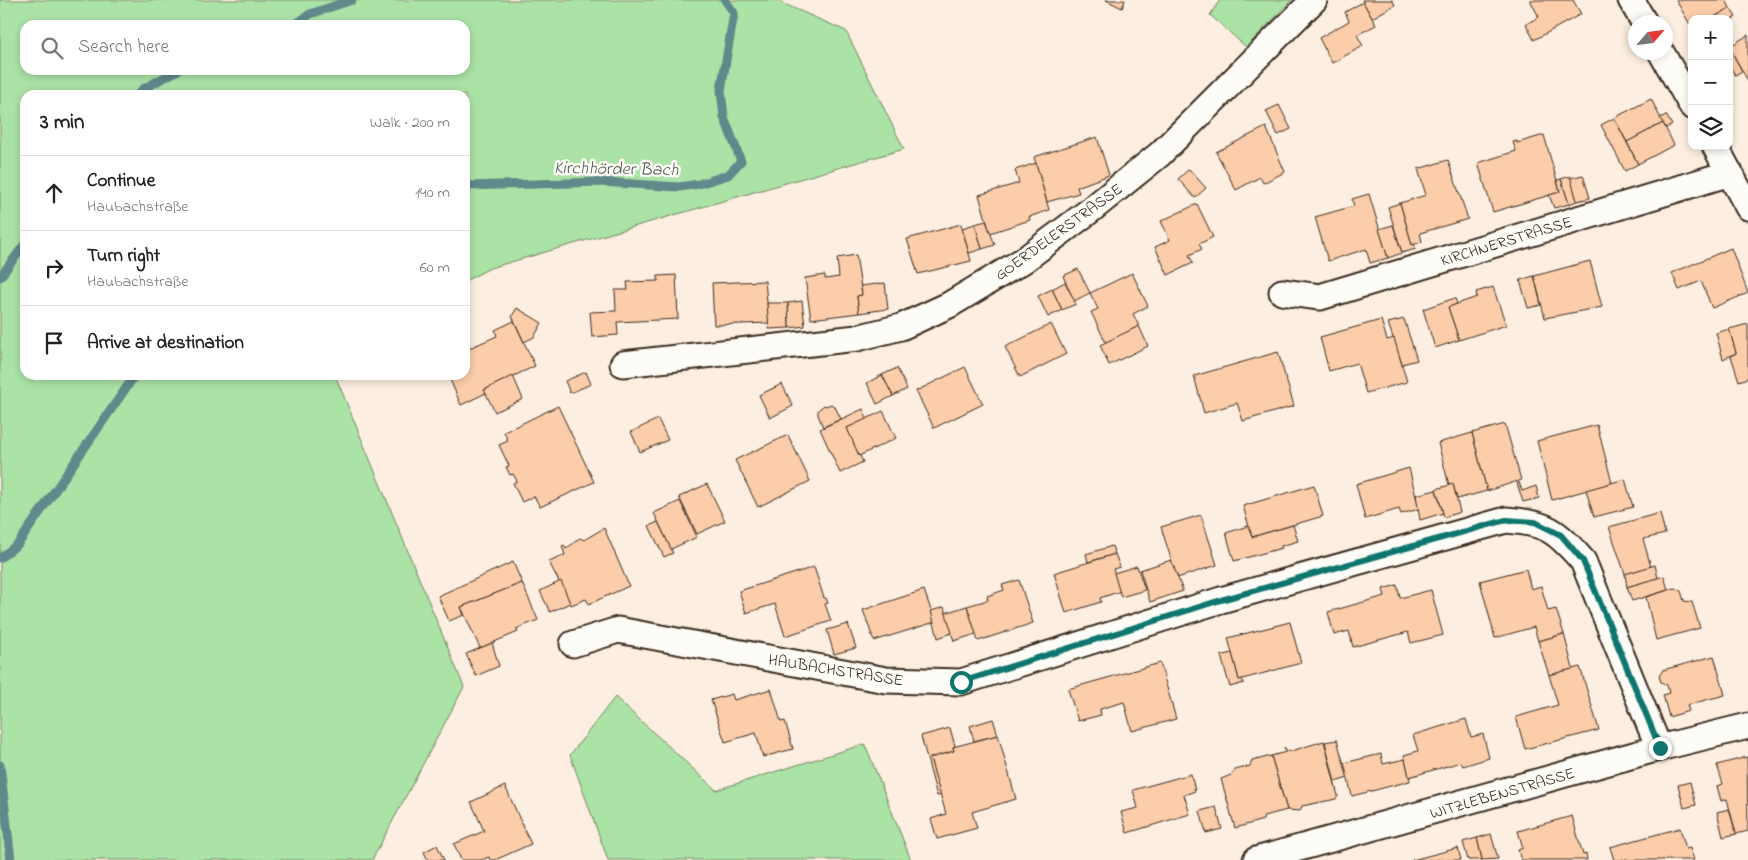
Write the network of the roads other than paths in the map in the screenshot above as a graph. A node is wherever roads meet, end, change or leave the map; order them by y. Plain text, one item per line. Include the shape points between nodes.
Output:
1 (1314, 0) edge
2 (1631, 0) edge
3 (1640, 15) edge
4 (1666, 60) edge
5 (1691, 105) edge
6 (1717, 150) edge
7 (1730, 172) junction
8 (1748, 207) edge
9 (1282, 292) dead end
10 (623, 364) dead end
11 (573, 644) dead end
12 (1748, 726) edge
13 (1660, 748) junction
14 (1256, 860) edge

1 - 10 street, GOERDELERSTRASSE via 1160,154 1024,260 949,305 901,327 857,338
2 - 3 street
4 - 5 street
6 - 7 street
7 - 8 street
7 - 9 street, KIRCHNERSTRASSE via 1320,297
11 - 13 street, HAUBACHSTRASSE via 618,630 886,680 961,682 1221,600 1506,520 1535,522 1561,535 1583,561
12 - 13 street, WITZLEBENSTRASSE
13 - 14 street, WITZLEBENSTRASSE

